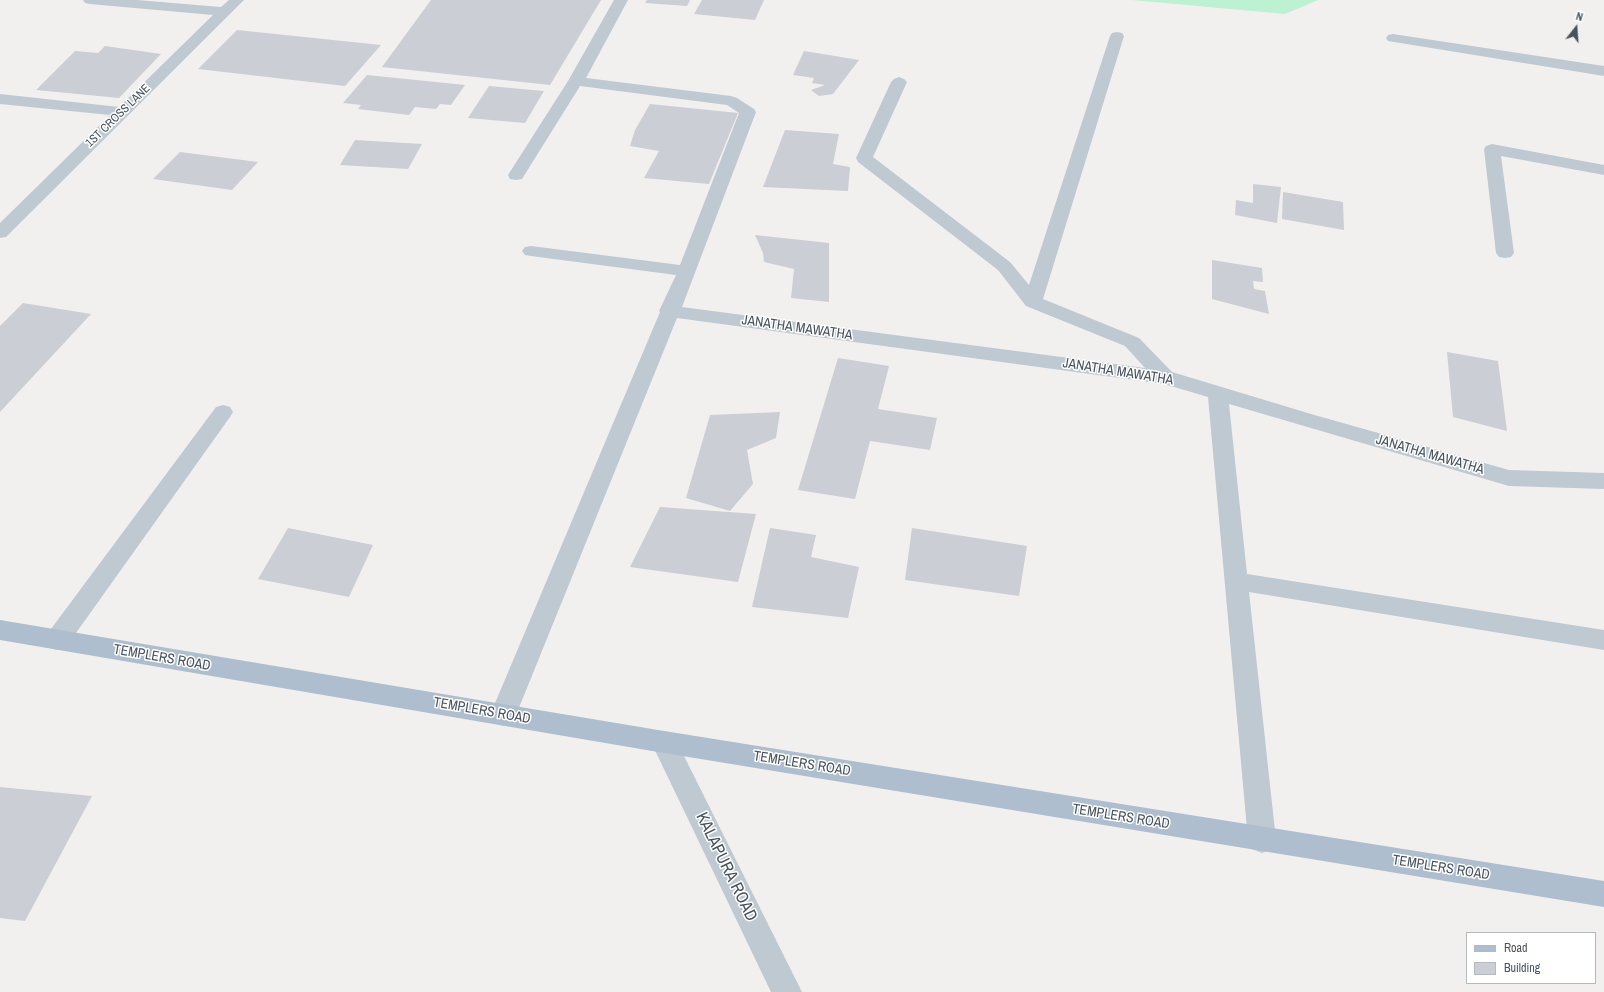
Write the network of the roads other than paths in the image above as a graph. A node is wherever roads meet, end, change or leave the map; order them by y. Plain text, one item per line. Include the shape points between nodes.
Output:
1 (90, 0) edge
2 (237, 0) edge
3 (621, 0) edge
4 (224, 12) junction
5 (1117, 36) dead end
6 (1393, 38) dead end
7 (1604, 71) edge
8 (576, 81) junction
9 (899, 82) dead end
10 (0, 99) edge
11 (123, 112) junction
12 (1604, 170) edge
13 (516, 175) dead end
14 (3, 226) edge
15 (531, 251) dead end
16 (1506, 253) dead end
17 (687, 271) junction
18 (1033, 302) junction
19 (669, 311) junction
20 (1165, 378) junction
21 (1218, 394) junction
22 (222, 412) dead end
23 (1604, 481) edge
24 (1237, 581) junction
25 (0, 630) edge
26 (57, 640) junction
27 (1604, 640) edge
28 (503, 715) junction
29 (664, 742) junction
30 (1262, 840) junction
31 (1604, 894) edge
32 (787, 992) edge

1 - 4 street
2 - 4 street, 1ST CROSS LANE
3 - 8 street
4 - 11 street, 1ST CROSS LANE
5 - 18 street
6 - 7 street
8 - 13 street
8 - 17 street via 731,101 748,112
9 - 18 street via 864,158 1004,266
10 - 11 street
11 - 14 street, 1ST CROSS LANE
12 - 16 street via 1492,149
15 - 17 street
17 - 19 street
18 - 20 street via 1132,342
19 - 20 street, JANATHA MAWATHA
19 - 28 street
20 - 21 street, JANATHA MAWATHA
21 - 23 street, JANATHA MAWATHA via 1509,478
21 - 24 street
22 - 26 street
24 - 27 street
24 - 30 street
25 - 26 main road, TEMPLERS ROAD
26 - 28 main road, TEMPLERS ROAD
28 - 29 main road, TEMPLERS ROAD
29 - 30 main road, TEMPLERS ROAD
29 - 32 street, KALAPURA ROAD
30 - 31 main road, TEMPLERS ROAD

